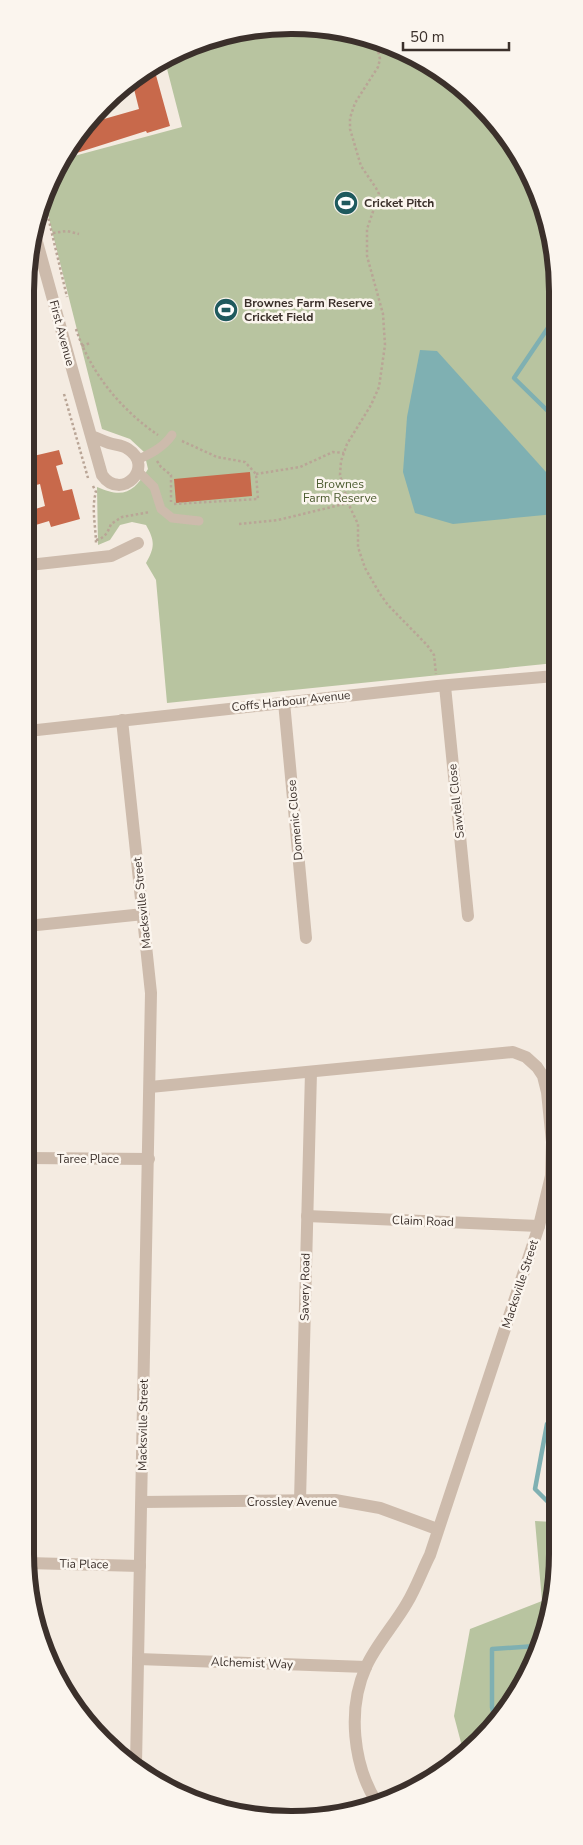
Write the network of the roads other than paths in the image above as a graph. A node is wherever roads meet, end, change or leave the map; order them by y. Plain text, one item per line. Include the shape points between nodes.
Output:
1 (38, 246) edge
2 (91, 436) junction
3 (170, 438) road end
4 (138, 466) junction
5 (199, 521) dead end
6 (138, 543) dead end
7 (34, 564) edge
8 (549, 677) edge
9 (445, 686) junction
10 (284, 702) junction
11 (122, 720) junction
12 (34, 730) edge
13 (144, 914) junction
14 (468, 916) dead end
15 (34, 925) edge
16 (306, 938) dead end
17 (311, 1072) junction
18 (150, 1086) junction
19 (549, 1112) edge
20 (34, 1158) edge
21 (149, 1159) junction
22 (549, 1184) edge
23 (307, 1216) junction
24 (539, 1226) junction
25 (142, 1502) junction
26 (300, 1502) junction
27 (437, 1529) junction
28 (34, 1563) edge
29 (140, 1566) junction
30 (138, 1659) junction
31 (366, 1666) junction
32 (136, 1759) edge
33 (374, 1798) edge

1 - 2 street, First Avenue
2 - 4 street via 127,448
2 - 4 street, First Avenue via 105,479 120,485 127,484
3 - 4 lane
4 - 5 lane via 154,487 161,509 172,518
6 - 7 street via 111,556
8 - 9 street, Coffs Harbour Avenue
9 - 10 street, Coffs Harbour Avenue
9 - 14 street, Sawtell Close
10 - 11 street, Coffs Harbour Avenue
10 - 16 street, Domenic Close
11 - 12 street, Coffs Harbour Avenue
11 - 13 street, Macksville Street
13 - 15 street
13 - 18 street, Macksville Street via 151,993
17 - 18 street, Macksville Street
17 - 19 street, Macksville Street via 513,1052 526,1057 543,1076
17 - 23 street, Savery Road
18 - 21 street, Macksville Street
20 - 21 street, Taree Place
21 - 25 street, Macksville Street
22 - 24 street, Macksville Street
23 - 24 street, Claim Road
23 - 26 street, Savery Road
24 - 27 street, Macksville Street
25 - 26 street, Crossley Avenue
25 - 29 street, Macksville Street
26 - 27 street, Crossley Avenue via 336,1500 380,1508
27 - 31 street, Macksville Street via 430,1555 408,1602
28 - 29 street, Tia Place
29 - 30 street, Macksville Street
30 - 31 street, Alchemist Way
30 - 32 street, Macksville Street
31 - 33 street, Macksville Street via 358,1695 355,1738

